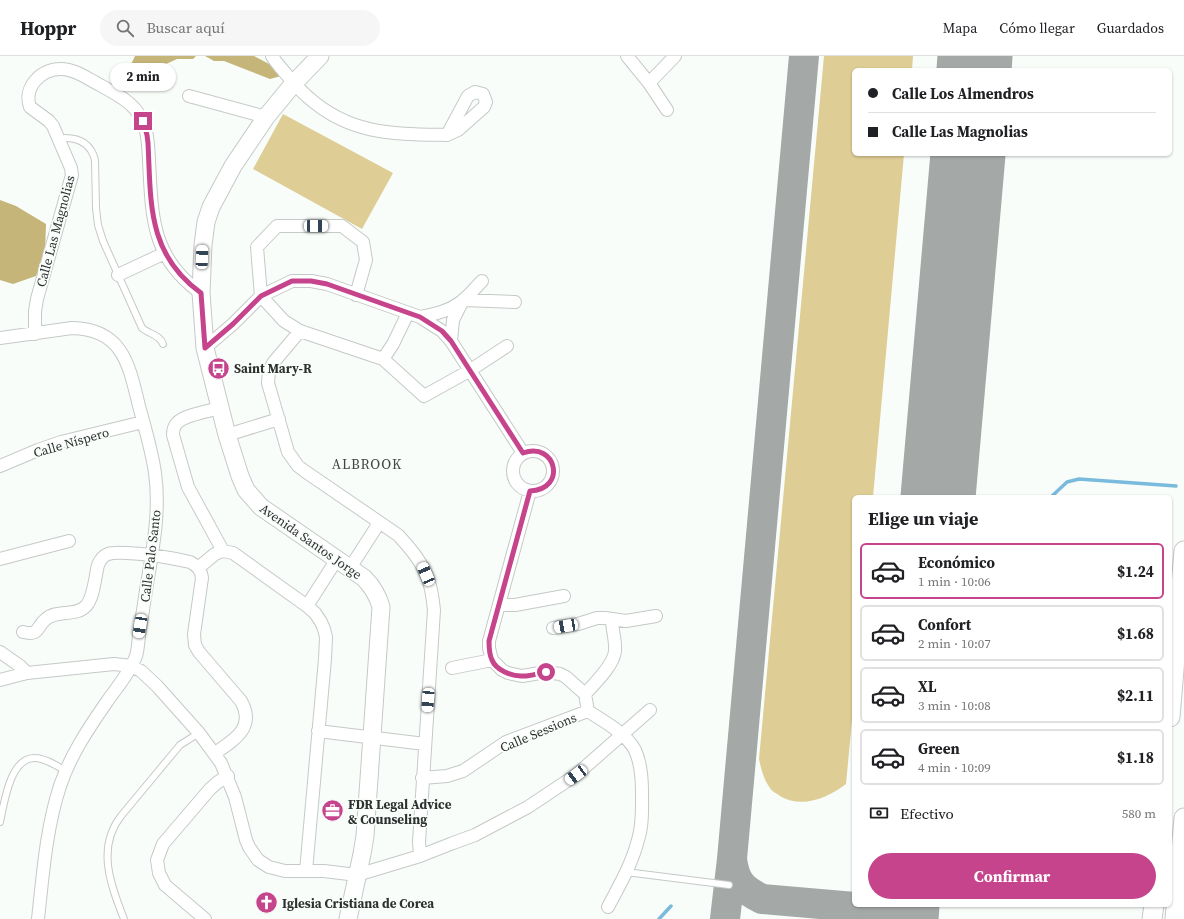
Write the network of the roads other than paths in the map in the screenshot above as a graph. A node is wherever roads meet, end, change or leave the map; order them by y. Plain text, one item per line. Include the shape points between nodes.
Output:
1 (272, 56) edge
2 (320, 56) edge
3 (628, 56) edge
4 (675, 56) edge
5 (294, 83) junction
6 (649, 83) junction
7 (189, 96) dead end
8 (667, 110) dead end
9 (266, 117) junction
10 (447, 135) dead end
11 (65, 138) dead end
12 (165, 253) junction
13 (118, 275) junction
14 (482, 281) dead end
15 (201, 293) junction
16 (356, 295) junction
17 (261, 296) junction
18 (463, 300) junction
19 (515, 302) dead end
20 (408, 313) junction
21 (420, 317) junction
22 (300, 331) junction
23 (35, 334) junction
24 (0, 338) edge
25 (451, 341) junction
26 (163, 344) dead end
27 (506, 346) dead end
28 (205, 348) junction
29 (383, 359) junction
30 (469, 371) junction
31 (220, 408) junction
32 (279, 419) junction
33 (143, 422) junction
34 (227, 434) junction
35 (523, 453) junction
36 (0, 466) edge
37 (530, 491) junction
38 (379, 523) junction
39 (69, 541) dead end
40 (223, 551) junction
41 (1184, 551) edge
42 (151, 554) junction
43 (0, 559) edge
44 (343, 564) junction
45 (198, 568) junction
46 (564, 596) dead end
47 (500, 605) junction
48 (307, 606) junction
49 (656, 616) dead end
50 (612, 620) junction
51 (553, 628) dead end
52 (23, 632) dead end
53 (0, 652) edge
54 (492, 660) junction
55 (131, 666) junction
56 (452, 668) dead end
57 (27, 673) junction
58 (0, 680) edge
59 (1172, 693) edge
60 (585, 694) junction
61 (650, 710) dead end
62 (588, 711) junction
63 (318, 731) junction
64 (199, 733) junction
65 (622, 735) junction
66 (372, 738) junction
67 (425, 744) junction
68 (214, 753) junction
69 (66, 771) junction
70 (228, 776) junction
71 (422, 778) junction
72 (1184, 819) edge
73 (0, 822) edge
74 (420, 856) junction
75 (1179, 864) edge
76 (306, 871) junction
77 (626, 872) junction
78 (357, 875) junction
79 (729, 885) dead end
80 (608, 907) dead end
81 (1154, 907) edge
82 (38, 919) edge
83 (124, 919) edge
84 (205, 919) edge
85 (348, 919) edge
86 (1152, 919) edge
87 (1175, 919) edge

1 - 5 street
2 - 5 main road, Avenida Santos Jorge
3 - 6 street
4 - 6 street
5 - 9 main road, Avenida Santos Jorge
5 - 10 street via 328,113 359,127 393,134
6 - 8 street
7 - 9 street
9 - 15 main road, Avenida Santos Jorge via 233,166 211,206 203,245
11 - 13 lane via 81,141 93,153 98,225
12 - 13 street
12 - 15 street, Calle Las Magnolias via 187,283
12 - 23 street, Calle Las Magnolias via 153,219 147,135 139,115 120,96 79,74 62,69 45,73 32,85 28,101 30,107 53,126 72,175 36,299
13 - 26 lane via 142,328 159,338
14 - 18 street
15 - 28 main road, Avenida Santos Jorge
16 - 17 street via 327,284 292,281
16 - 17 street via 366,260 363,242 342,226 277,226 257,247
16 - 20 street
17 - 22 street via 284,321
17 - 28 street
18 - 19 street
18 - 21 street via 450,308
18 - 25 street via 454,320
20 - 21 street
20 - 29 street
21 - 25 street via 442,331
22 - 29 street
22 - 32 street via 273,363 269,372 268,383
23 - 24 street, Calle Palo Santo
23 - 33 street, Calle Palo Santo via 82,328 100,333 116,345 129,368
25 - 30 street
27 - 30 street
28 - 31 main road, Avenida Santos Jorge
29 - 30 street via 424,396
30 - 35 street
31 - 34 main road, Avenida Santos Jorge
31 - 40 street via 180,420 174,427 173,435 188,487
32 - 34 street
32 - 38 street via 288,452 298,466
33 - 36 street, Calle Níspero via 56,444
33 - 42 street, Calle Palo Santo via 153,459 156,488 156,518
34 - 44 main road, Avenida Santos Jorge via 240,476 254,500
35 - 37 street via 515,462 513,475 519,486
35 - 37 street via 544,453 553,464 553,478 550,484 544,489
37 - 47 street
38 - 44 street
38 - 67 street via 410,548 430,583 434,610
39 - 43 street
40 - 45 street via 215,554
40 - 48 street via 233,553
41 - 59 main road
42 - 45 street via 190,562
42 - 52 street via 107,554 99,564 86,607 78,611 51,615 45,619 39,630 29,634
42 - 55 street, Calle Palo Santo via 136,655
44 - 48 street
44 - 66 main road, Avenida Santos Jorge via 372,586 381,608
45 - 68 street via 202,578 194,634 195,646 246,710 245,725 236,738
46 - 47 street via 515,605
47 - 54 street via 489,641
48 - 63 street via 321,622 326,637
49 - 50 street via 626,622
50 - 51 street via 597,618
50 - 60 street via 614,657
53 - 57 street
54 - 56 street
54 - 60 street via 502,670 516,676 546,672 560,674 571,680
55 - 57 street via 114,664
55 - 64 street via 148,677
55 - 69 street, Calle Palo Santo via 85,733
57 - 58 street
60 - 62 street
61 - 65 street
62 - 65 street
62 - 71 street, Calle Sessions via 506,742 463,771 447,776
63 - 66 street
63 - 76 street
64 - 68 street
64 - 83 lane via 180,745 114,828 107,863
65 - 74 street via 576,775 528,807 475,834
65 - 77 street via 634,750 642,773 642,816 638,840
66 - 67 street
66 - 78 main road, Avenida Santos Jorge via 365,836
67 - 71 street
68 - 70 street
69 - 73 lane via 35,758 26,759 19,764 12,774
69 - 82 street, Calle Palo Santo via 48,834
70 - 76 street via 246,840 253,855 274,869
70 - 84 street via 210,788 168,838 161,848 158,860 159,873 165,885
71 - 74 street
72 - 75 main road
74 - 78 street
75 - 87 main road
76 - 78 street
77 - 79 lane
77 - 80 street
78 - 85 main road, Avenida Santos Jorge
81 - 86 main road

